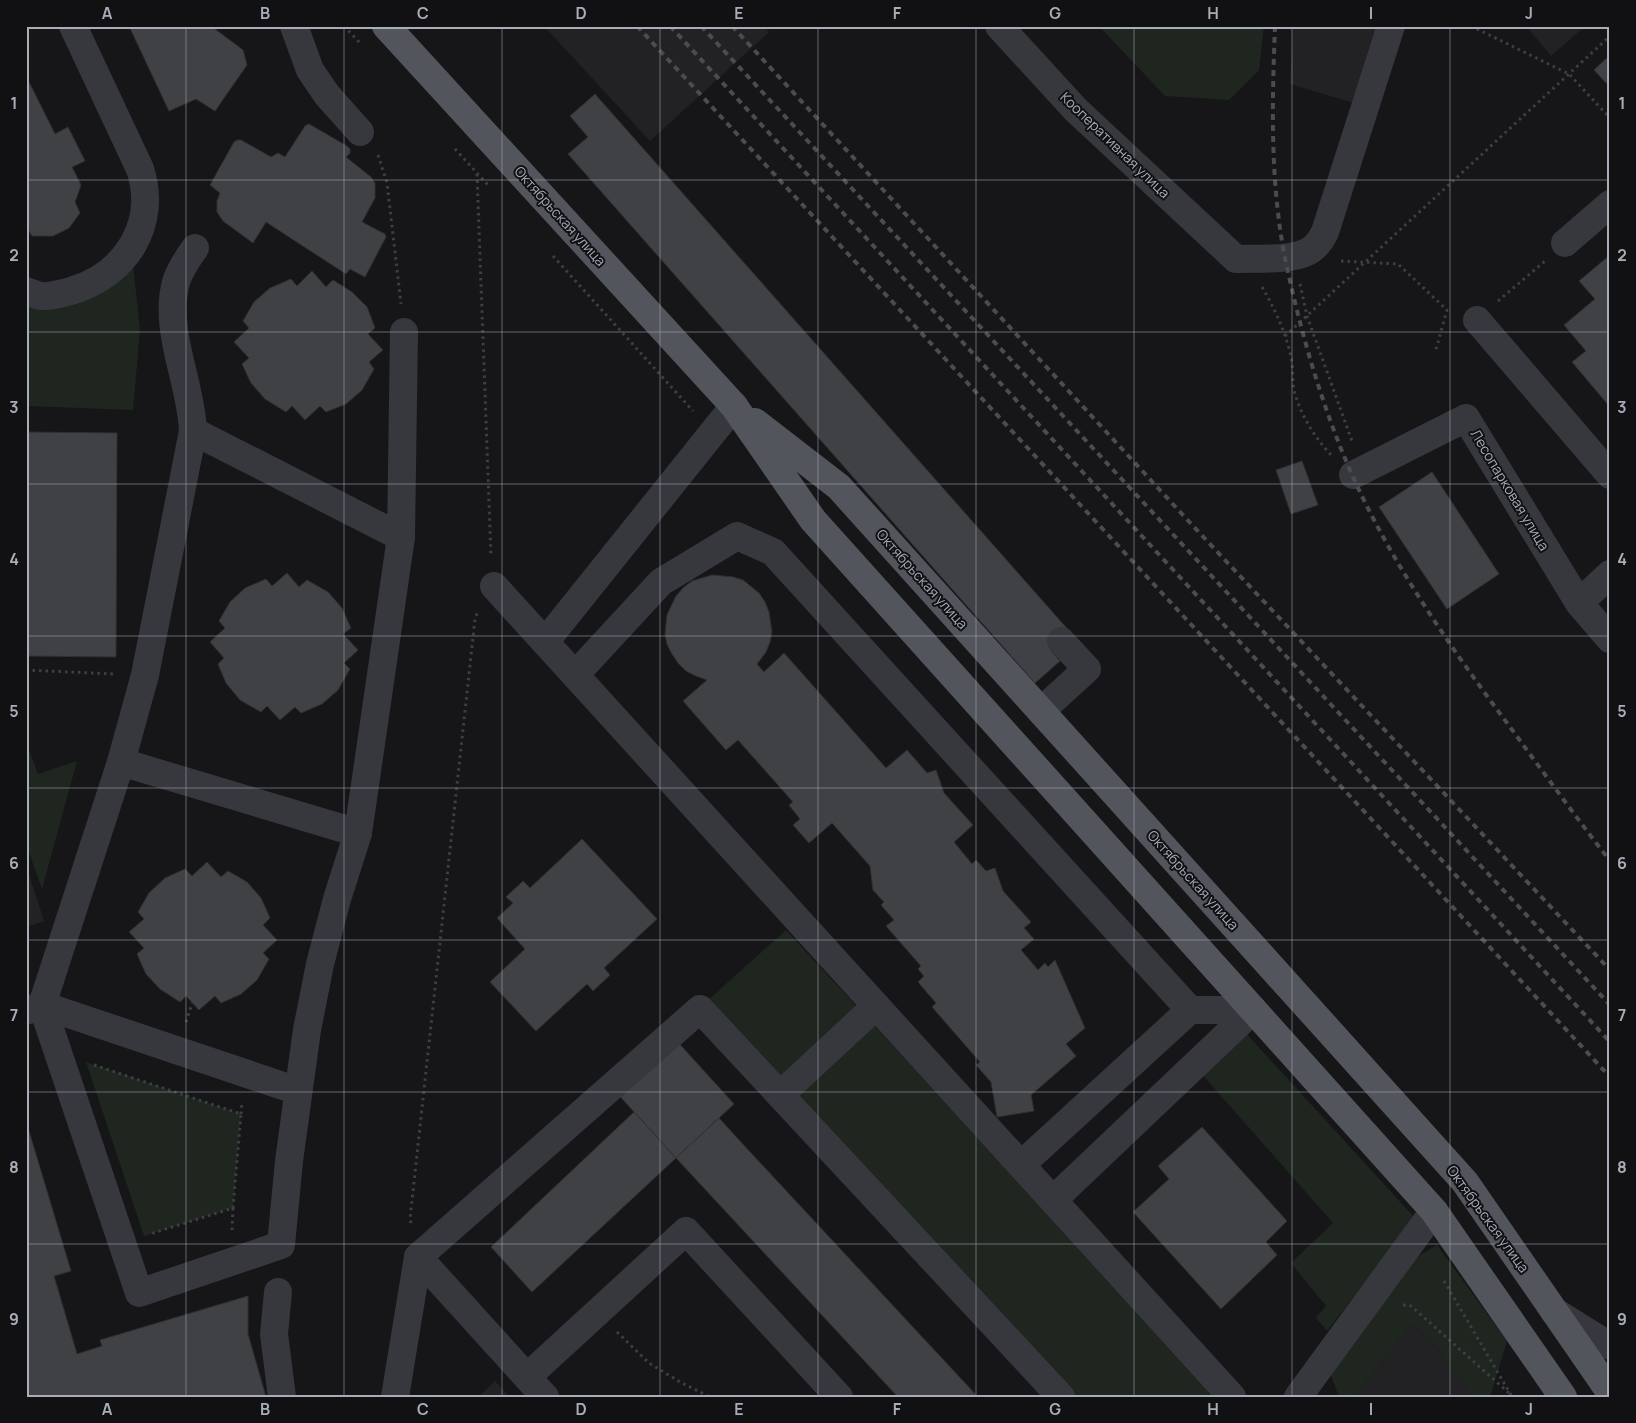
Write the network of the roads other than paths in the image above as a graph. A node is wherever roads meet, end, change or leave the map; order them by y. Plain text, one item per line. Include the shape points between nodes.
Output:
1 (72, 26) edge
2 (294, 26) edge
3 (386, 26) edge
4 (999, 26) edge
5 (1391, 26) edge
6 (360, 132) road end
7 (1610, 204) edge
8 (1565, 243) road end
9 (195, 248) dead end
10 (26, 291) edge
11 (1477, 320) road end
12 (404, 332) road end
13 (734, 406) junction
14 (193, 431) junction
15 (1357, 472) road end
16 (1610, 475) edge
17 (401, 537) junction
18 (1610, 574) edge
19 (494, 586) road end
20 (1579, 603) junction
21 (1610, 639) edge
22 (1061, 641) dead end
23 (545, 642) junction
24 (575, 675) junction
25 (1040, 711) junction
26 (121, 762) junction
27 (358, 833) junction
28 (876, 1006) junction
29 (34, 1008) edge
30 (1190, 1010) junction
31 (1253, 1010) junction
32 (298, 1091) junction
33 (780, 1095) junction
34 (1021, 1165) junction
35 (1052, 1200) junction
36 (1434, 1211) junction
37 (418, 1257) junction
38 (278, 1292) dead end
39 (1554, 1311) junction
40 (1610, 1346) edge
41 (527, 1377) junction
42 (1610, 1392) edge
43 (282, 1397) edge
44 (395, 1397) edge
45 (545, 1397) edge
46 (839, 1397) edge
47 (1060, 1397) edge
48 (1232, 1397) edge
49 (1298, 1397) edge
50 (1563, 1397) edge

1 - 10 street via 140,168 146,185 146,206 132,248 120,264 102,278 83,288 65,292 41,296
2 - 6 street via 310,70
3 - 13 main road, Октябрьская улица
4 - 5 street, Кооперативная улица via 1076,110 1236,259 1301,254 1319,243
7 - 8 street
9 - 14 street via 177,280 173,312
11 - 16 street
12 - 17 street
13 - 23 street
13 - 25 main road, Октябрьская улица via 839,487 1006,662
13 - 31 main road, Октябрьская улица via 813,520
14 - 17 street
14 - 26 street via 145,675
15 - 20 street, Лесопарковая улица via 1466,418
17 - 27 street
18 - 20 street
19 - 23 street
20 - 21 street, Лесопарковая улица
22 - 25 street via 1086,670
23 - 24 street
24 - 28 street
24 - 30 street via 662,582 736,536 773,552
25 - 39 main road, Октябрьская улица via 1465,1182
26 - 27 street
26 - 29 street
27 - 32 street via 320,964
28 - 33 street
28 - 34 street
29 - 32 street
29 - 32 street via 58,1052 139,1293 281,1245
30 - 31 street
30 - 34 street
31 - 35 street
31 - 36 main road, Октябрьская улица
33 - 37 street via 700,1008
33 - 47 street
34 - 35 street
35 - 48 street
36 - 49 street
36 - 50 main road, Октябрьская улица
37 - 41 street
37 - 44 street
38 - 43 street via 274,1334
39 - 40 street
39 - 42 main road, Октябрьская улица
41 - 45 street
41 - 46 street via 686,1231

